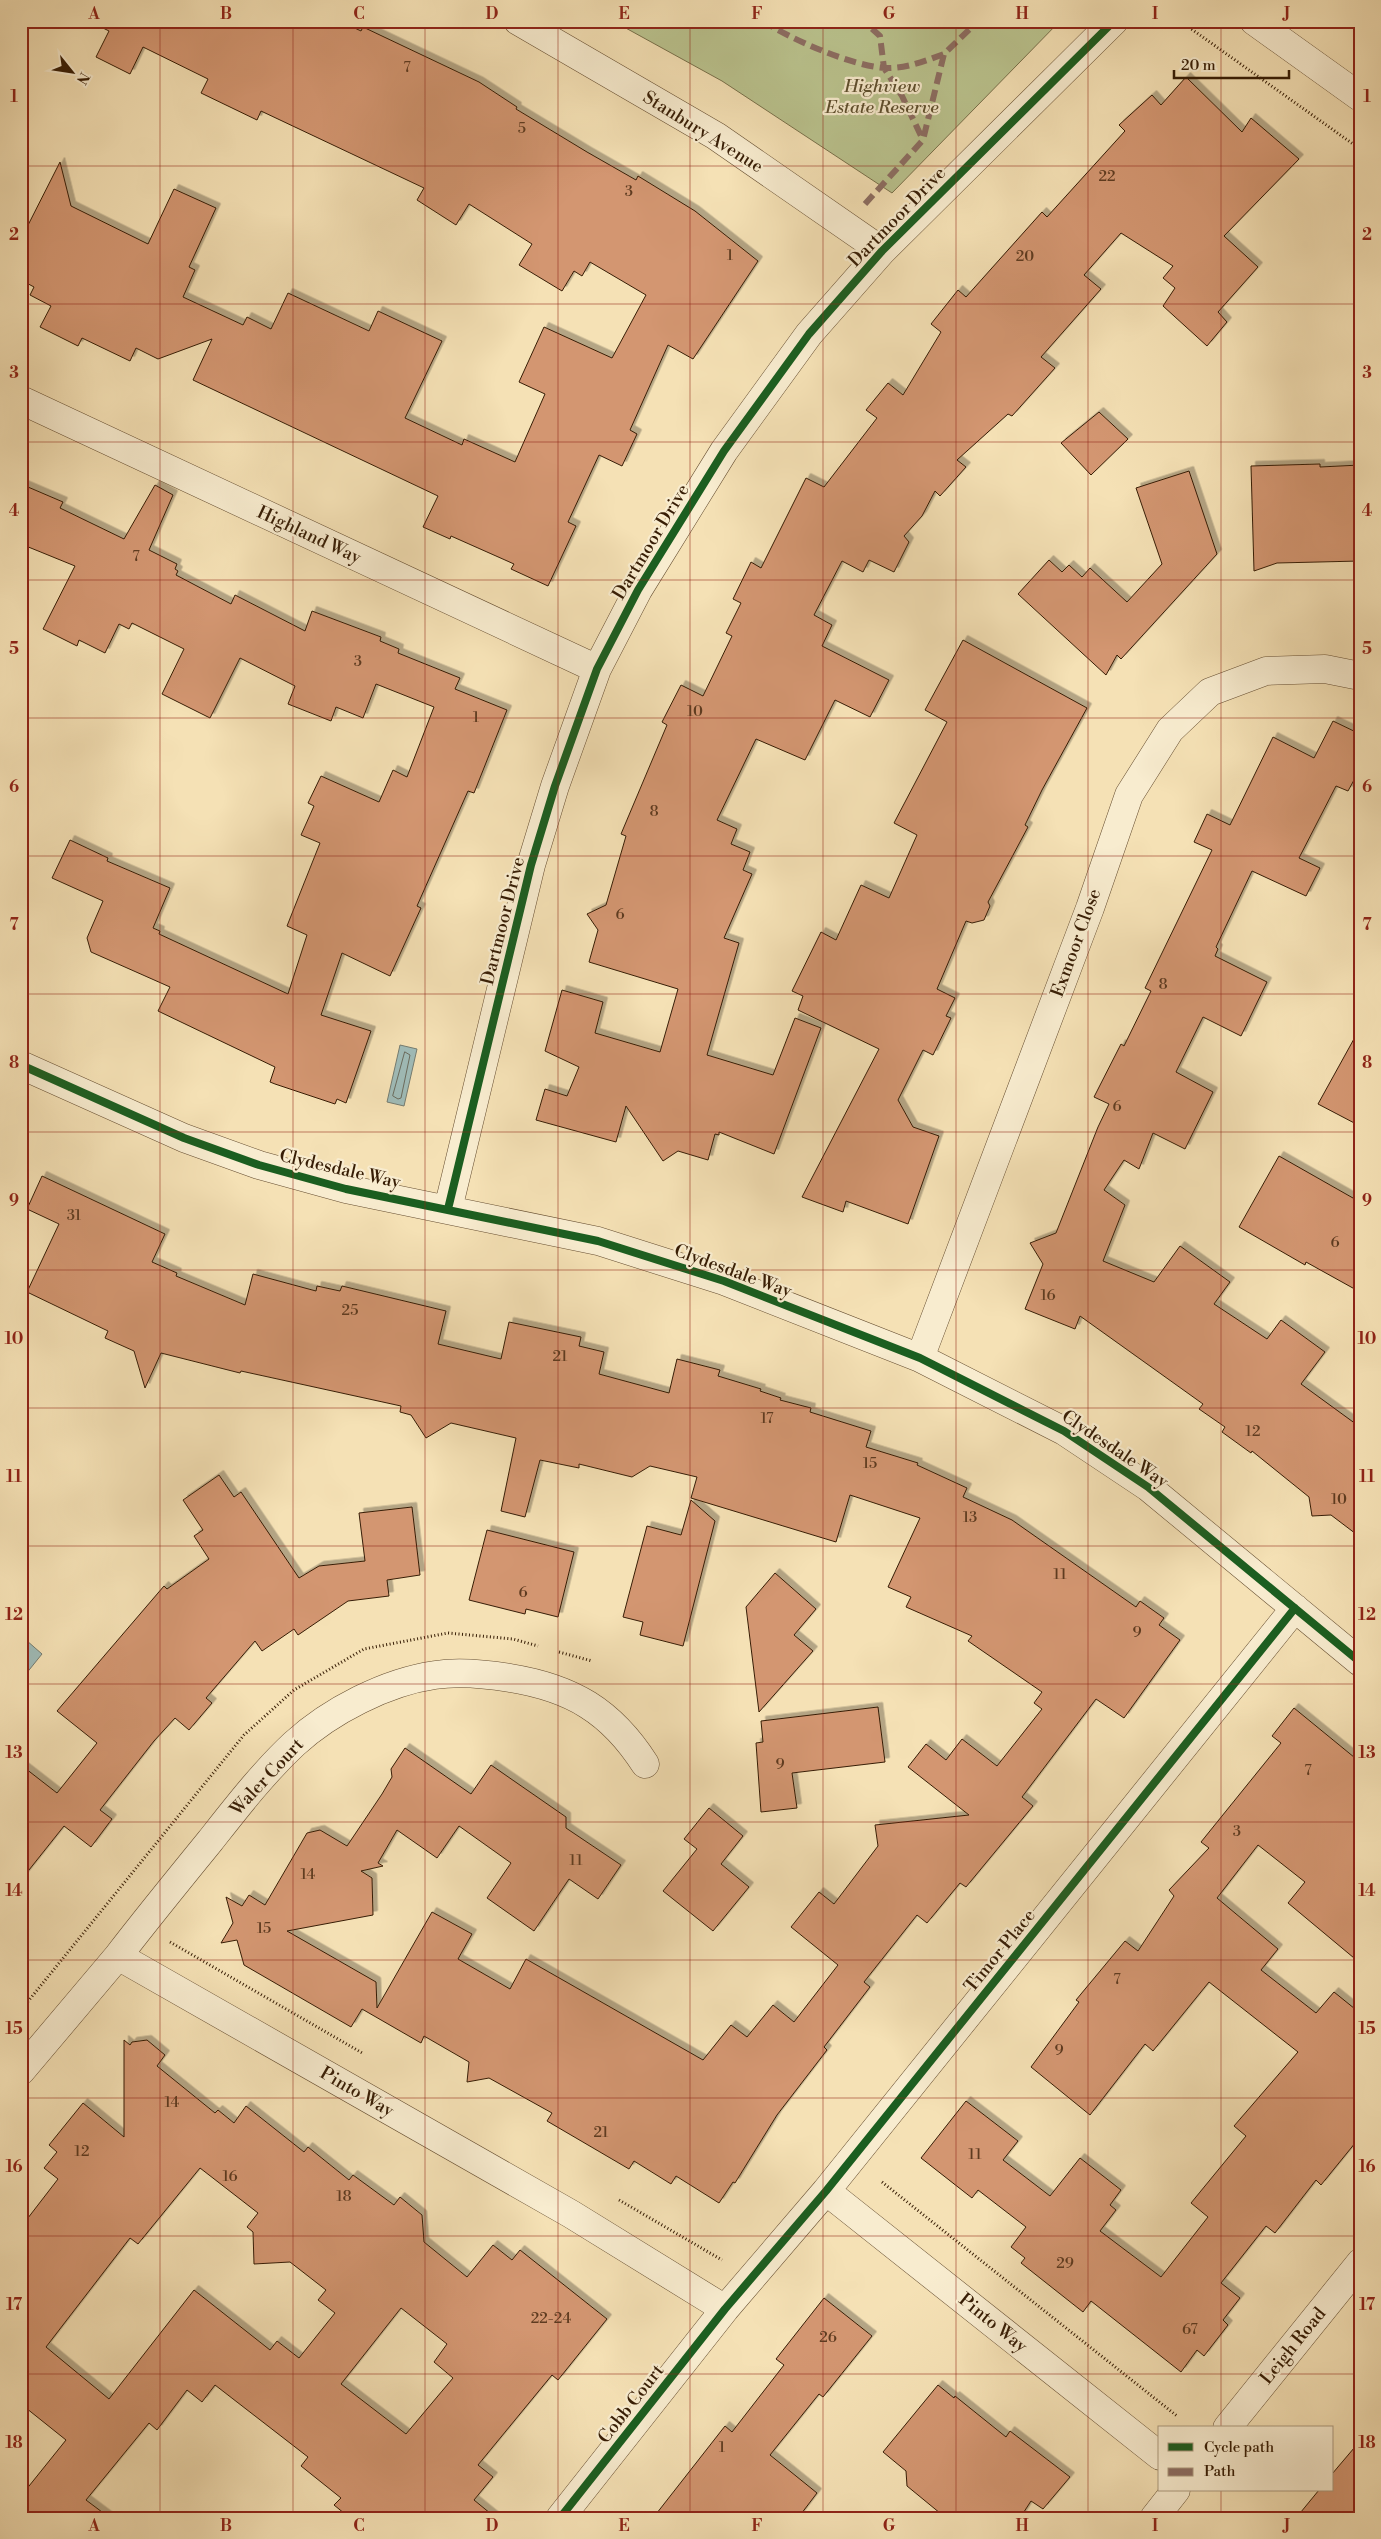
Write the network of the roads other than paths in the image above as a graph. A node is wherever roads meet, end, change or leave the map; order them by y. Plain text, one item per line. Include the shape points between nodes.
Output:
1 (518, 21) edge
2 (1114, 21) edge
3 (1254, 21) edge
4 (1360, 97) edge
5 (882, 251) junction
6 (21, 400) edge
7 (597, 669) junction
8 (1360, 676) edge
9 (21, 1065) edge
10 (448, 1209) junction
11 (920, 1358) junction
12 (1295, 1608) junction
13 (1360, 1662) edge
14 (645, 1764) dead end
15 (118, 1956) junction
16 (21, 2071) edge
17 (826, 2190) junction
18 (1360, 2263) edge
19 (725, 2309) junction
20 (1229, 2426) edge
21 (1158, 2454) edge
22 (1174, 2492) edge
23 (560, 2518) edge
24 (1154, 2518) edge

1 - 5 street, Stanbury Avenue via 716,136
2 - 5 street, Dartmoor Drive
3 - 4 street
5 - 7 street, Dartmoor Drive via 809,334 724,451 638,590
6 - 7 street, Highland Way
7 - 10 street, Dartmoor Drive via 531,865
8 - 11 street, Exmoor Close via 1325,669 1266,671 1210,692 1170,730 1129,795 1090,908
9 - 10 street, Clydesdale Way via 184,1138 260,1165 346,1188
10 - 11 street, Clydesdale Way via 598,1241 724,1281
11 - 12 street, Clydesdale Way via 1064,1430 1132,1476
12 - 13 street, Clydesdale Way
12 - 17 street, Timor Place
14 - 15 street, Waler Court via 629,1739 602,1714 573,1696 530,1681 481,1673 435,1675 392,1686 348,1705 295,1744 238,1806
15 - 16 street
15 - 19 street, Pinto Way via 571,2214
17 - 19 street, Timor Place
17 - 21 street, Pinto Way
18 - 20 street, Leigh Road
19 - 23 street, Cobb Court
22 - 24 street

